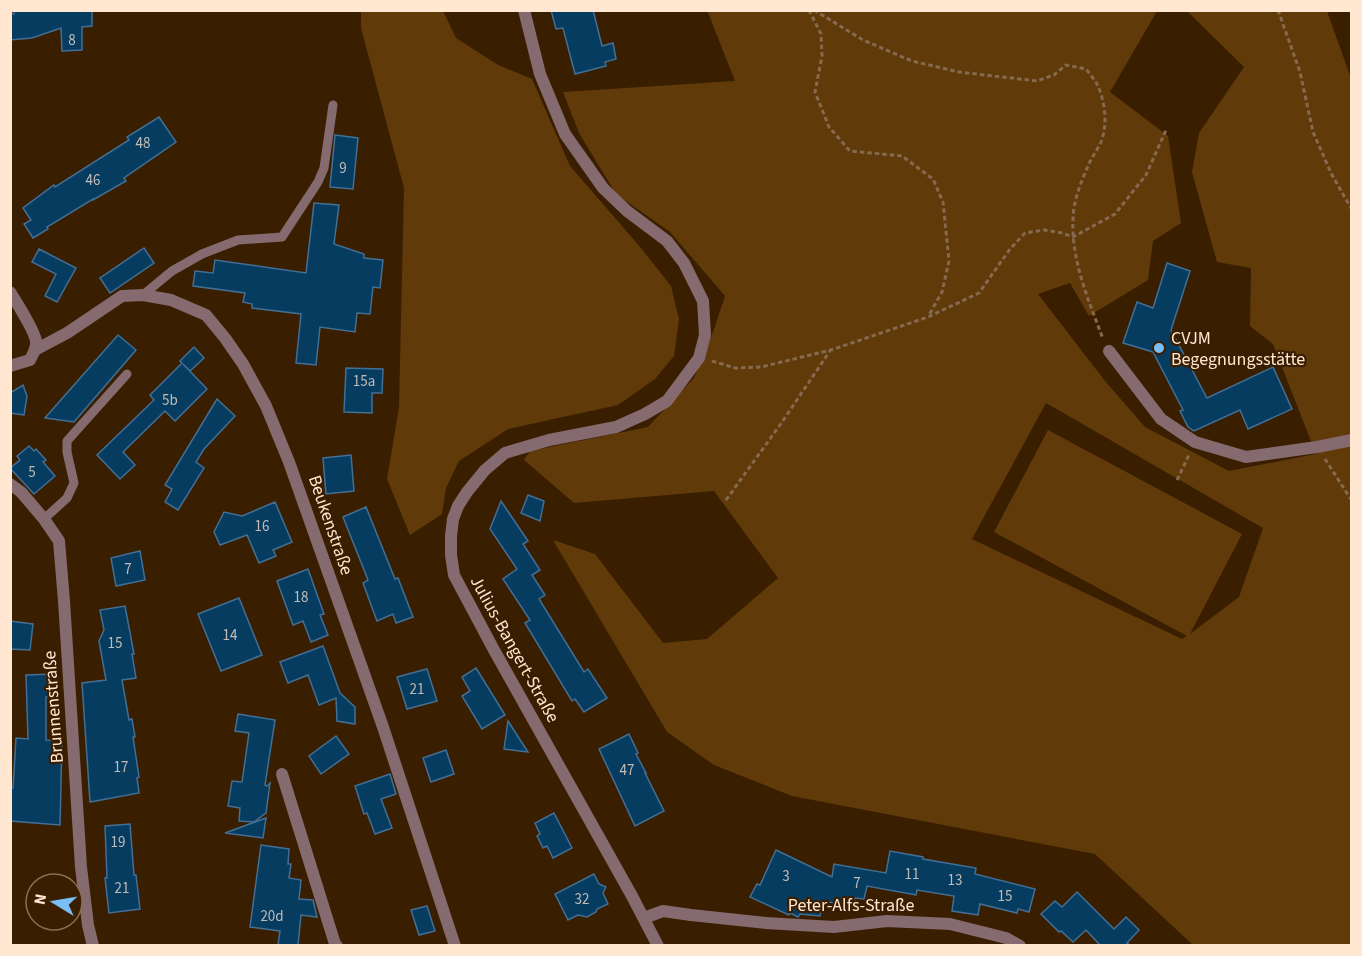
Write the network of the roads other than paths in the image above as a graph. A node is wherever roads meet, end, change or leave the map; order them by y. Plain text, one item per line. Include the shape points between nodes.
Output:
1 (524, 10) edge
2 (333, 105) dead end
3 (10, 292) edge
4 (143, 295) junction
5 (35, 350) junction
6 (1109, 351) road end
7 (10, 366) edge
8 (127, 374) dead end
9 (1352, 440) edge
10 (10, 484) edge
11 (44, 519) junction
12 (282, 774) dead end
13 (644, 918) junction
14 (451, 944) edge
15 (93, 945) edge
16 (334, 945) edge
17 (658, 945) edge
18 (1020, 945) edge

1 - 13 street, Julius-Bangert-Straße via 540,74 565,134 603,188 667,241 684,263 703,301 705,335 699,358 667,401 616,426 505,453 485,470 458,506 453,519 451,555 454,575
2 - 4 lane via 324,168 282,237 238,240 202,254 172,271
3 - 5 street via 36,340
4 - 5 street, Beukenstraße via 122,296
4 - 14 street, Beukenstraße via 171,300 206,315 243,364 266,406 383,727
5 - 7 street, Beukenstraße via 30,360
6 - 9 street via 1161,420 1195,442 1246,457
8 - 11 lane via 67,441 74,483 67,498
10 - 11 street, Brunnenstraße
11 - 15 street, Brunnenstraße via 59,541 81,867
12 - 16 street
13 - 17 street, Julius-Bangert-Straße
13 - 18 street, Peter-Alfs-Straße via 663,911 834,927 887,921 950,924

